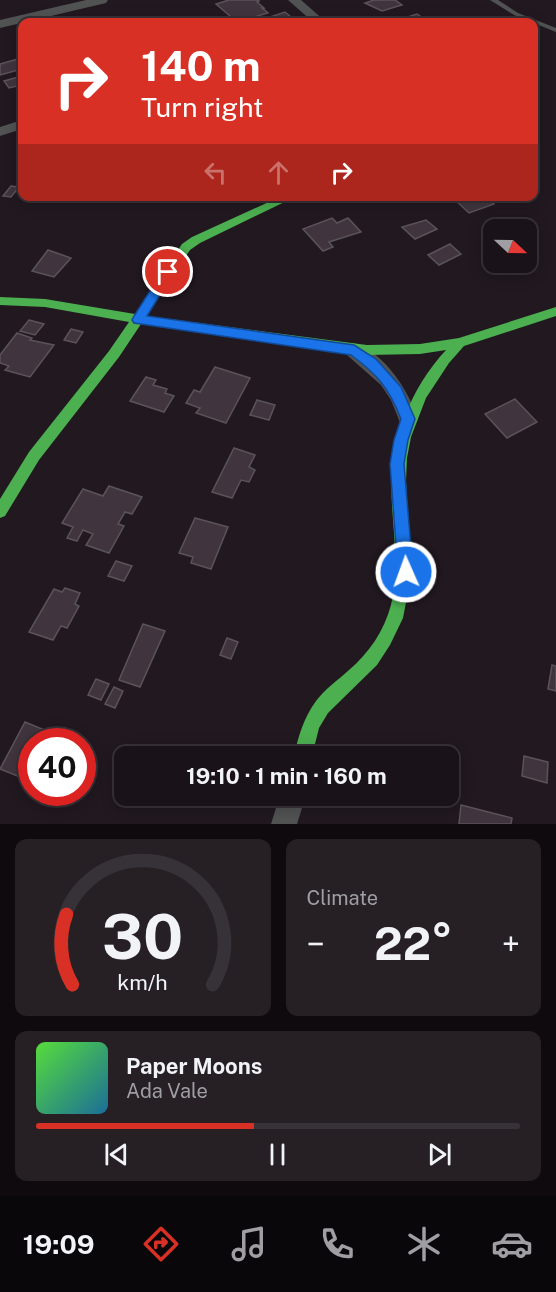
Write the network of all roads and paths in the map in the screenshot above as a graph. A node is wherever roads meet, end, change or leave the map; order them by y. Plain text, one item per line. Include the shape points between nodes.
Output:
1 (102, 0) edge
2 (294, 0) edge
3 (493, 0) edge
4 (26, 18) edge
5 (315, 18) edge
6 (526, 18) edge
7 (18, 20) edge
8 (538, 23) edge
9 (0, 24) edge
10 (556, 30) edge
11 (18, 125) edge
12 (0, 132) edge
13 (281, 201) edge
14 (0, 301) edge
15 (556, 311) edge
16 (139, 320) junction
17 (460, 343) junction
18 (354, 350) junction
19 (408, 419) junction
20 (0, 512) edge
21 (307, 746) edge
22 (290, 806) edge
23 (284, 824) edge

1 - 4 street
2 - 5 street
3 - 6 lane
7 - 9 street
8 - 10 lane
11 - 12 street
13 - 16 street via 186,247
14 - 16 street via 45,303
15 - 17 street
16 - 18 street
16 - 20 street via 34,456
17 - 18 street via 406,351
17 - 19 street via 442,359
18 - 19 street via 397,390
19 - 21 street via 397,464 406,572 397,611 368,663 319,712
22 - 23 street

